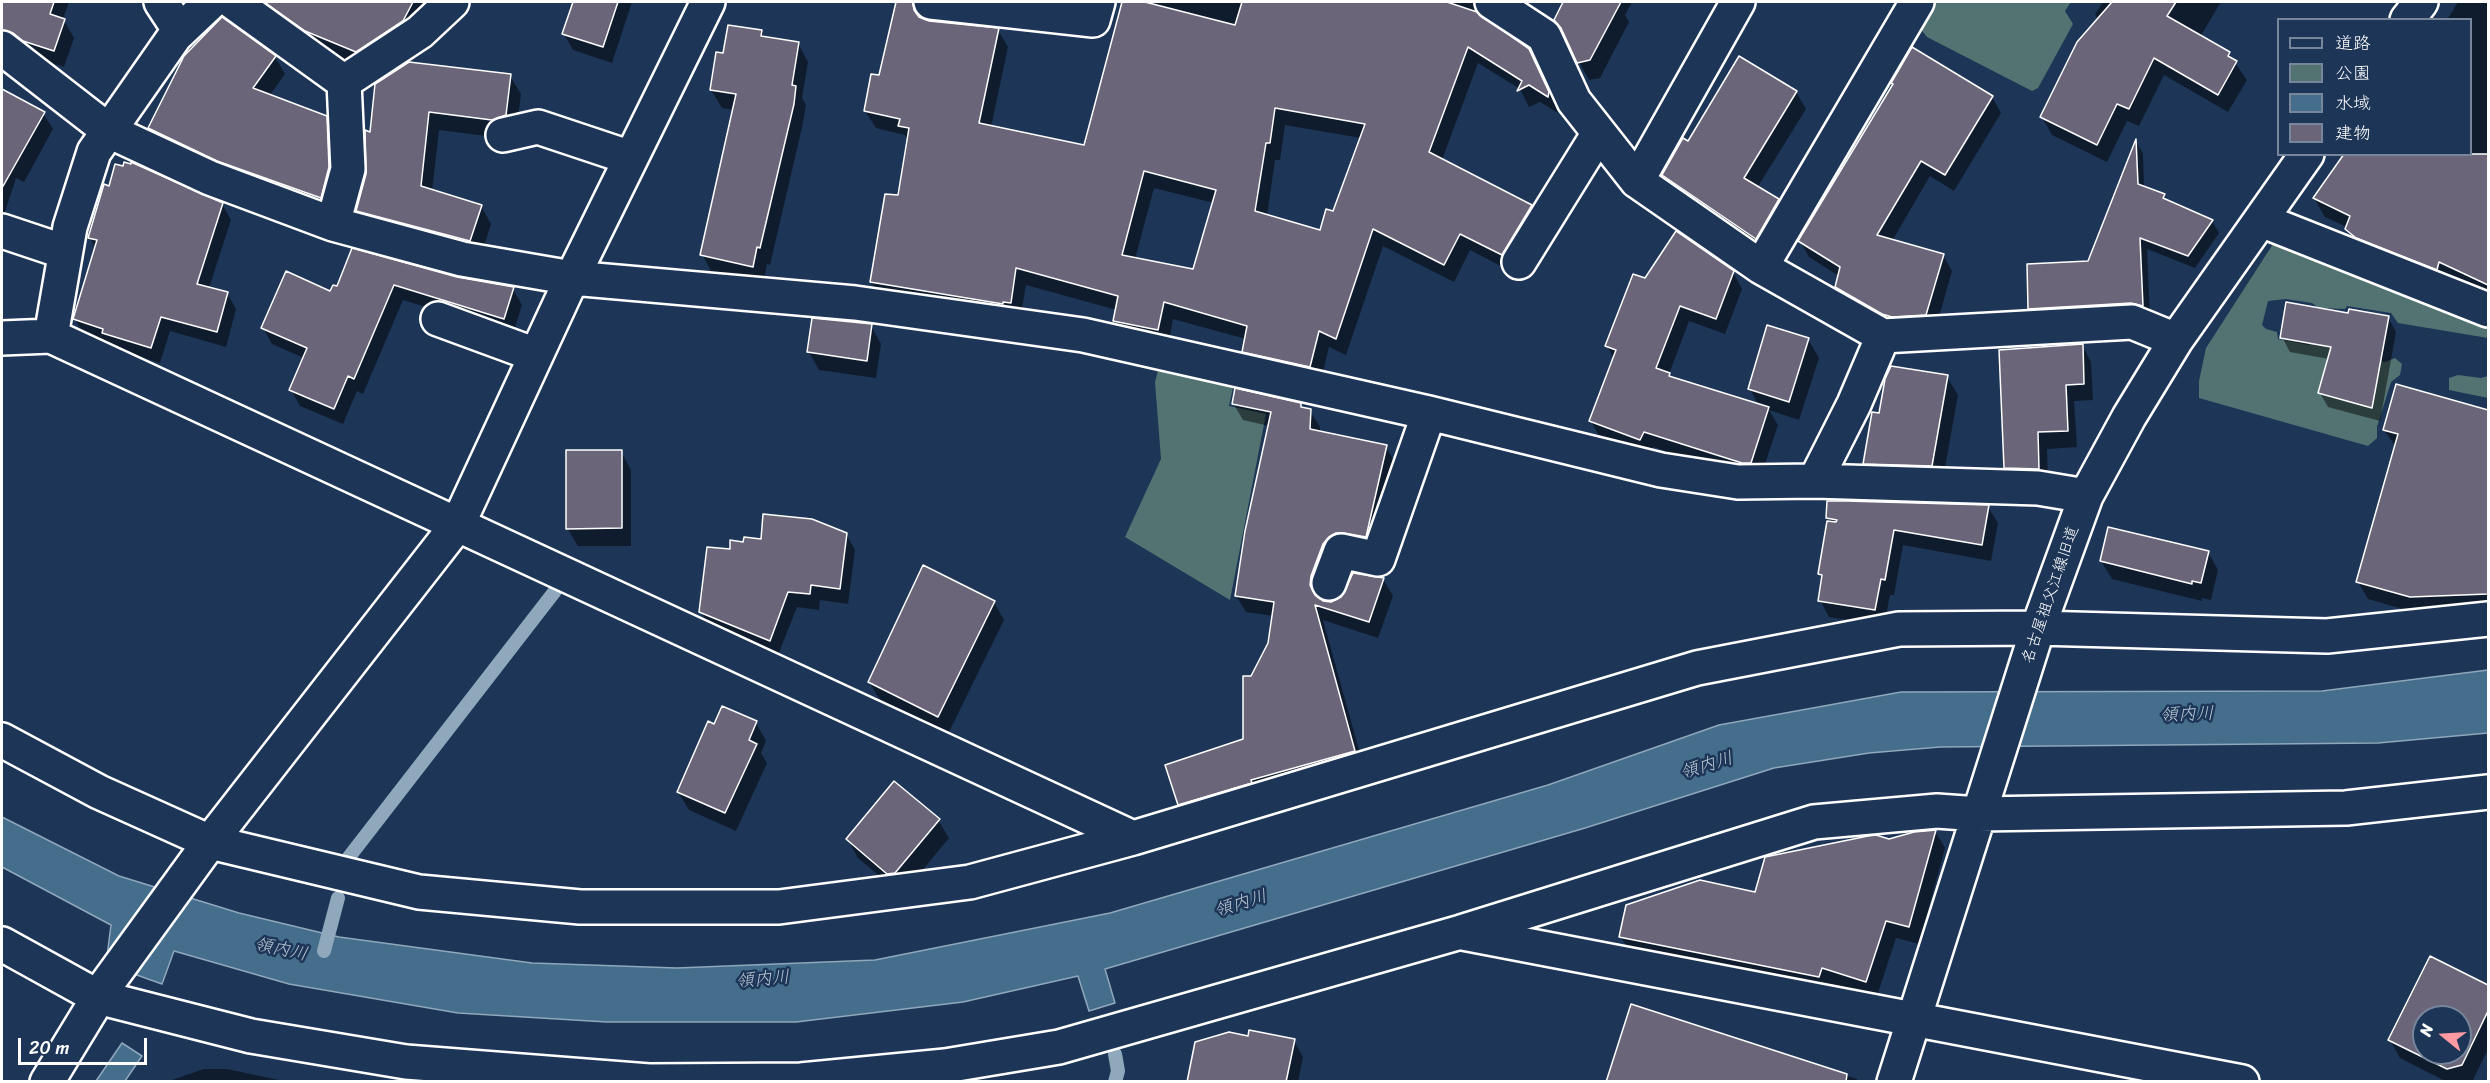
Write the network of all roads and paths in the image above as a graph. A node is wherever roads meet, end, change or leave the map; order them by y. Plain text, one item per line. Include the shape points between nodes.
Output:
1 (161, 2) edge
2 (211, 2) edge
3 (233, 2) edge
4 (452, 2) edge
5 (708, 2) edge
6 (931, 2) edge
7 (1098, 2) edge
8 (1492, 2) edge
9 (1738, 2) edge
10 (1917, 2) edge
11 (2421, 2) edge
12 (2409, 18) edge
13 (180, 31) junction
14 (2, 48) edge
15 (344, 82) junction
16 (109, 131) junction
17 (1599, 133) junction
18 (503, 135) dead end
19 (2306, 156) edge
20 (631, 158) junction
21 (1637, 181) junction
22 (2261, 220) junction
23 (333, 224) junction
24 (2, 231) edge
25 (65, 252) junction
26 (1519, 262) dead end
27 (1761, 267) junction
28 (572, 278) junction
29 (2488, 310) edge
30 (438, 319) dead end
31 (51, 336) junction
32 (1883, 336) junction
33 (2, 338) edge
34 (2176, 340) junction
35 (536, 356) junction
36 (1429, 413) junction
37 (1815, 481) junction
38 (2086, 496) junction
39 (458, 524) junction
40 (1329, 583) dead end
41 (2488, 619) edge
42 (2034, 640) junction
43 (2, 740) edge
44 (2488, 792) edge
45 (1980, 809) junction
46 (1133, 838) junction
47 (205, 849) junction
48 (1461, 932) junction
49 (2, 944) edge
50 (102, 991) junction
51 (1913, 1020) junction
52 (47, 1082) edge
53 (1894, 1082) edge
54 (2242, 1082) edge

1 - 13 street
2 - 13 street
3 - 15 street
4 - 15 street via 420,32
5 - 20 street
6 - 7 street via 1093,20
8 - 17 street via 1544,36 1574,101
9 - 21 street
10 - 27 street
11 - 12 street
13 - 16 street
14 - 16 street
15 - 23 street via 348,169
16 - 23 street via 210,178
16 - 25 street via 94,152
17 - 21 street
17 - 26 street
18 - 20 street via 538,127
19 - 22 street, 名古屋祖父江線旧道
20 - 28 street
21 - 27 street
22 - 29 street
22 - 34 street, 名古屋祖父江線旧道
23 - 28 street via 462,259
24 - 25 street
25 - 31 street
27 - 32 street
28 - 35 street
28 - 36 street via 855,303 1083,335
30 - 35 street
31 - 33 street
31 - 39 street
32 - 34 street via 2132,322
32 - 37 street
34 - 38 street, 名古屋祖父江線旧道
35 - 39 street
36 - 37 street via 1661,470 1737,482
36 - 40 street via 1378,558 1341,551
37 - 38 street via 2038,488
38 - 42 street, 名古屋祖父江線旧道
39 - 46 street
39 - 47 street
41 - 42 street via 2327,636
42 - 45 street, 名古屋祖父江線旧道
42 - 46 street via 1899,629 1697,668
43 - 47 street
44 - 45 street via 2346,808
45 - 48 street via 1814,822
45 - 51 street, 名古屋祖父江線旧道
46 - 47 street via 970,882 779,907 579,907 419,892
47 - 50 street
48 - 50 street via 1059,1047 945,1066 801,1080 649,1081 406,1062 251,1036
48 - 51 street
49 - 50 street
50 - 52 street
51 - 53 street, 名古屋祖父江線旧道
51 - 54 street

